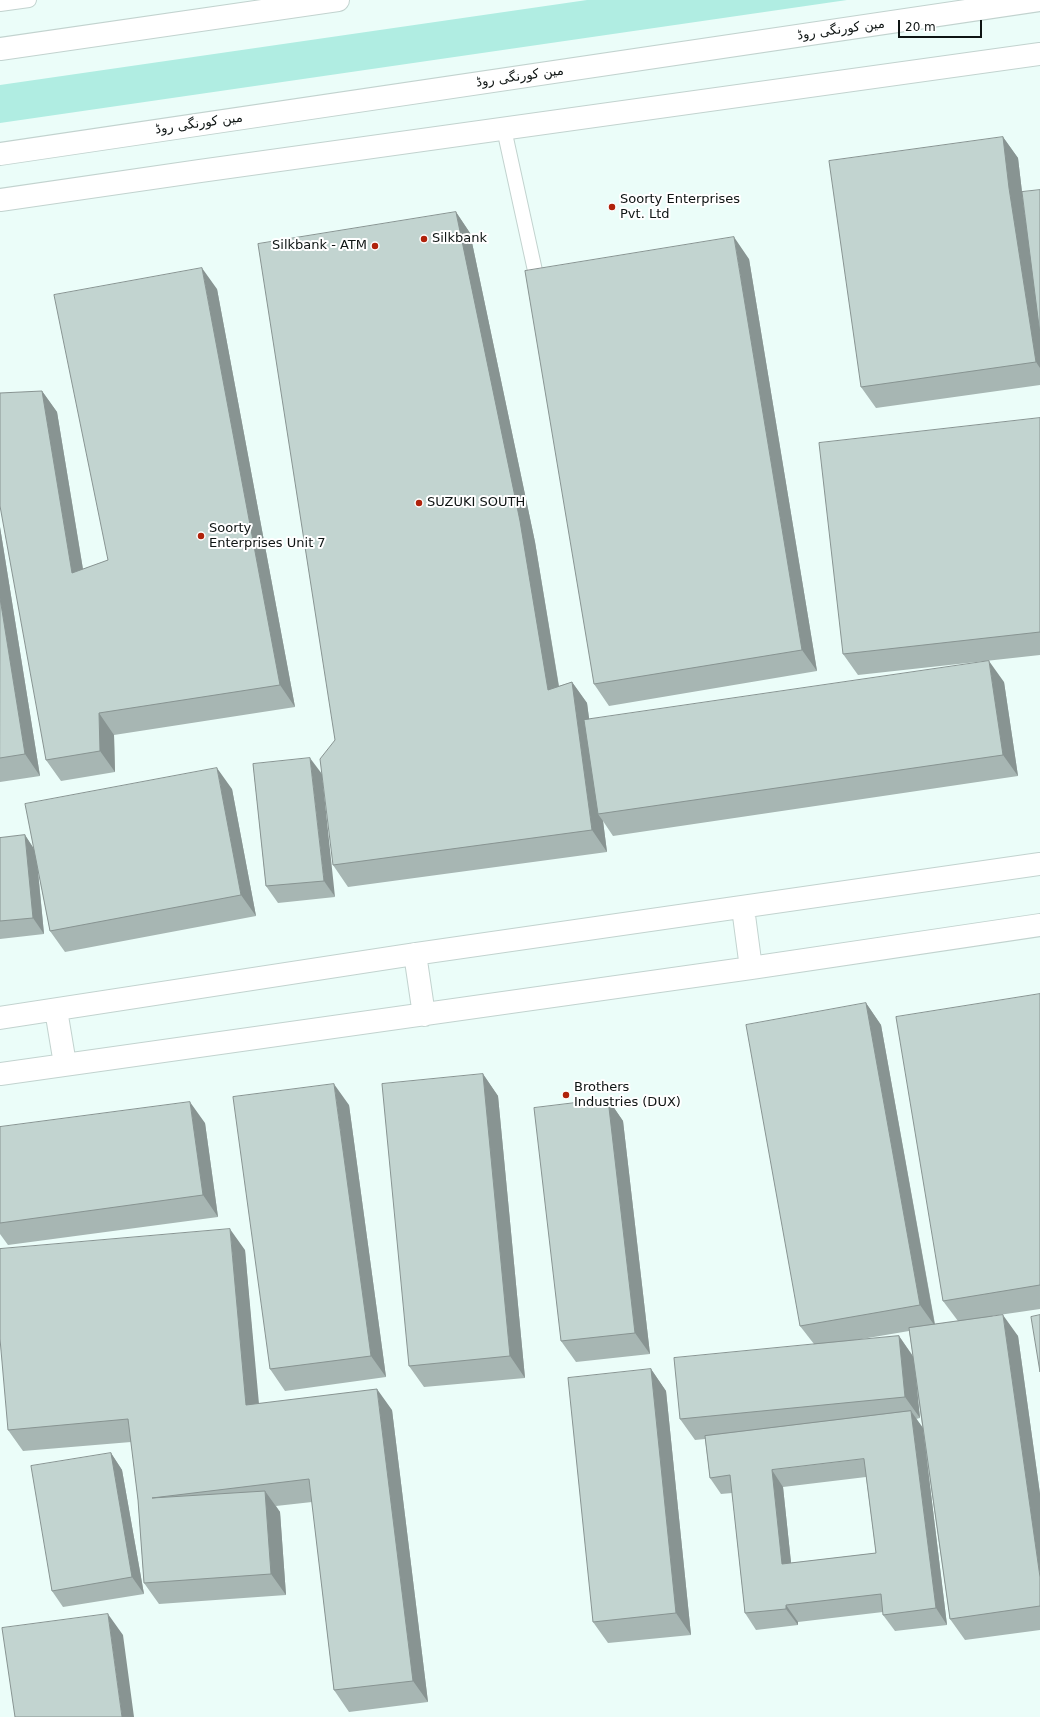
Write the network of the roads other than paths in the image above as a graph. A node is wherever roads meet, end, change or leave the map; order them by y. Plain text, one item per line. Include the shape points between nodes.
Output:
1 (29, 0) edge
2 (338, 0) edge
3 (1040, 0) edge
4 (0, 4) edge
5 (0, 49) edge
6 (1040, 54) edge
7 (504, 129) junction
8 (0, 154) edge
9 (0, 200) edge
10 (555, 290) edge
11 (1040, 864) edge
12 (743, 908) junction
13 (1040, 925) edge
14 (415, 954) junction
15 (750, 968) junction
16 (56, 1010) junction
17 (424, 1015) junction
18 (0, 1018) edge
19 (65, 1064) junction
20 (0, 1074) edge

1 - 4 lane
2 - 5 street
3 - 8 street, مین کورنگی روڈ
6 - 7 street
7 - 9 street
7 - 10 lane via 540,293
11 - 12 street
12 - 14 street
12 - 15 street
13 - 15 street
14 - 16 street
14 - 17 street
15 - 17 street
16 - 18 street
16 - 19 street
17 - 19 street
19 - 20 street

